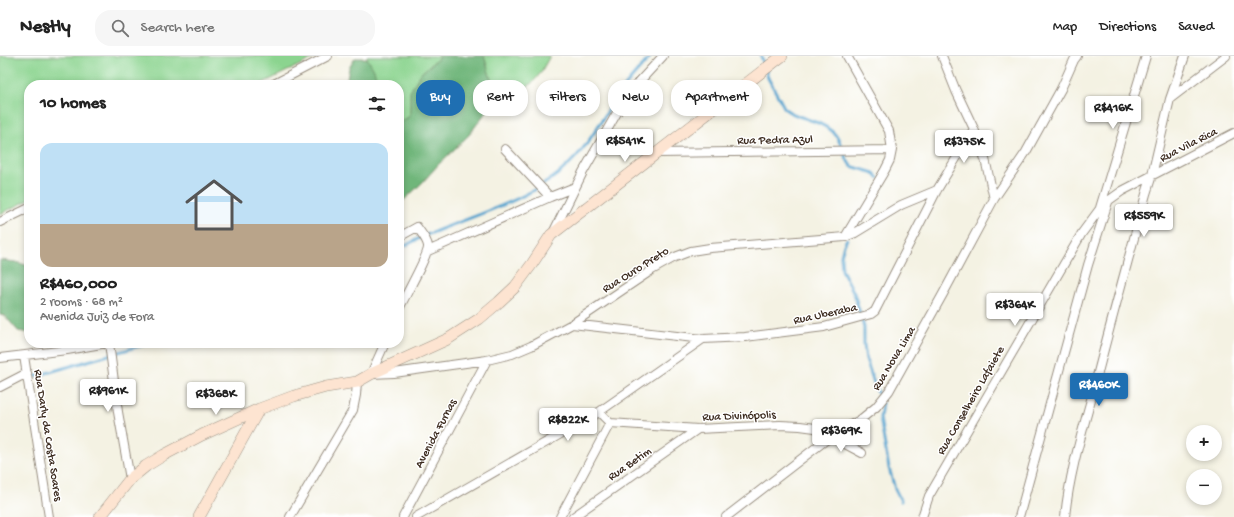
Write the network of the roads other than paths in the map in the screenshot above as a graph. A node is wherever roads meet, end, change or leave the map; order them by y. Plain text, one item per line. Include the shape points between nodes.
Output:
1 (328, 56) edge
2 (663, 56) edge
3 (782, 56) edge
4 (847, 56) edge
5 (942, 56) edge
6 (1077, 56) edge
7 (1146, 56) edge
8 (1185, 56) edge
9 (1226, 56) edge
10 (282, 80) edge
11 (1170, 99) junction
12 (974, 129) junction
13 (1234, 133) edge
14 (505, 149) dead end
15 (892, 150) junction
16 (658, 153) junction
17 (1152, 175) junction
18 (575, 187) junction
19 (937, 190) junction
20 (550, 197) junction
21 (994, 198) junction
22 (1108, 201) junction
23 (24, 210) edge
24 (1099, 210) junction
25 (0, 222) edge
26 (404, 234) edge
27 (551, 235) junction
28 (845, 237) junction
29 (428, 251) junction
30 (404, 296) edge
31 (572, 324) junction
32 (703, 339) junction
33 (76, 348) edge
34 (109, 348) edge
35 (383, 348) edge
36 (24, 356) junction
37 (0, 358) edge
38 (487, 360) junction
39 (27, 373) junction
40 (371, 374) junction
41 (358, 382) junction
42 (0, 387) edge
43 (259, 409) junction
44 (599, 412) junction
45 (610, 423) junction
46 (698, 429) junction
47 (831, 436) junction
48 (862, 452) dead end
49 (130, 479) junction
50 (50, 517) edge
51 (100, 517) edge
52 (199, 517) edge
53 (290, 517) edge
54 (403, 517) edge
55 (416, 517) edge
56 (560, 517) edge
57 (573, 517) edge
58 (726, 517) edge
59 (922, 517) edge
60 (1019, 517) edge
61 (1065, 517) edge

1 - 10 street
2 - 18 street via 626,97
3 - 16 street
4 - 15 street via 889,131
5 - 12 street
6 - 21 street, Rua Nova Lima via 1026,152
7 - 24 street
8 - 11 street
9 - 11 street
11 - 17 street
12 - 19 street, Rua Uberaba
12 - 21 street via 985,159
13 - 17 street, Rua Vila Rica
14 - 20 street
15 - 16 street, Rua Pedra Azul
15 - 28 street via 885,170
16 - 27 street
17 - 22 street, Rua Conselheiro Lafaiete
17 - 61 street via 1072,470
18 - 20 street
18 - 27 street
19 - 28 street, Rua Ouro Preto via 901,205
19 - 32 street, Rua Uberaba via 872,314 824,327 745,337
20 - 29 street
21 - 47 street, Rua Nova Lima via 889,391 876,407 860,420
22 - 24 street, Rua Conselheiro Lafaiete
22 - 60 street
23 - 25 street
24 - 59 street, Rua Conselheiro Lafaiete via 1082,233 932,489
26 - 29 street via 417,227 426,241
27 - 40 street via 515,287 479,319 448,339
28 - 31 street, Rua Ouro Preto via 691,251 652,270
29 - 30 street
31 - 32 street, Rua Uberaba
31 - 38 street, Rua Ouro Preto via 512,354
32 - 44 street
33 - 36 street
34 - 49 street
35 - 40 street
36 - 37 street
36 - 39 street, Rua Darly da Costa Soares
38 - 40 street, Rua Ouro Preto
38 - 54 street, Avenida Furnas
39 - 42 street
39 - 50 street, Rua Darly da Costa Soares
40 - 41 street
41 - 43 street via 326,387
41 - 53 street via 353,410
43 - 49 street via 164,455
43 - 52 street
44 - 45 street
44 - 55 street
45 - 46 street, Rua Divinópolis
45 - 56 street
46 - 47 street, Rua Divinópolis via 800,426 815,428
46 - 57 street, Rua Betim
47 - 48 street, Rua Divinópolis
47 - 58 street, Rua Nova Lima
49 - 51 street

